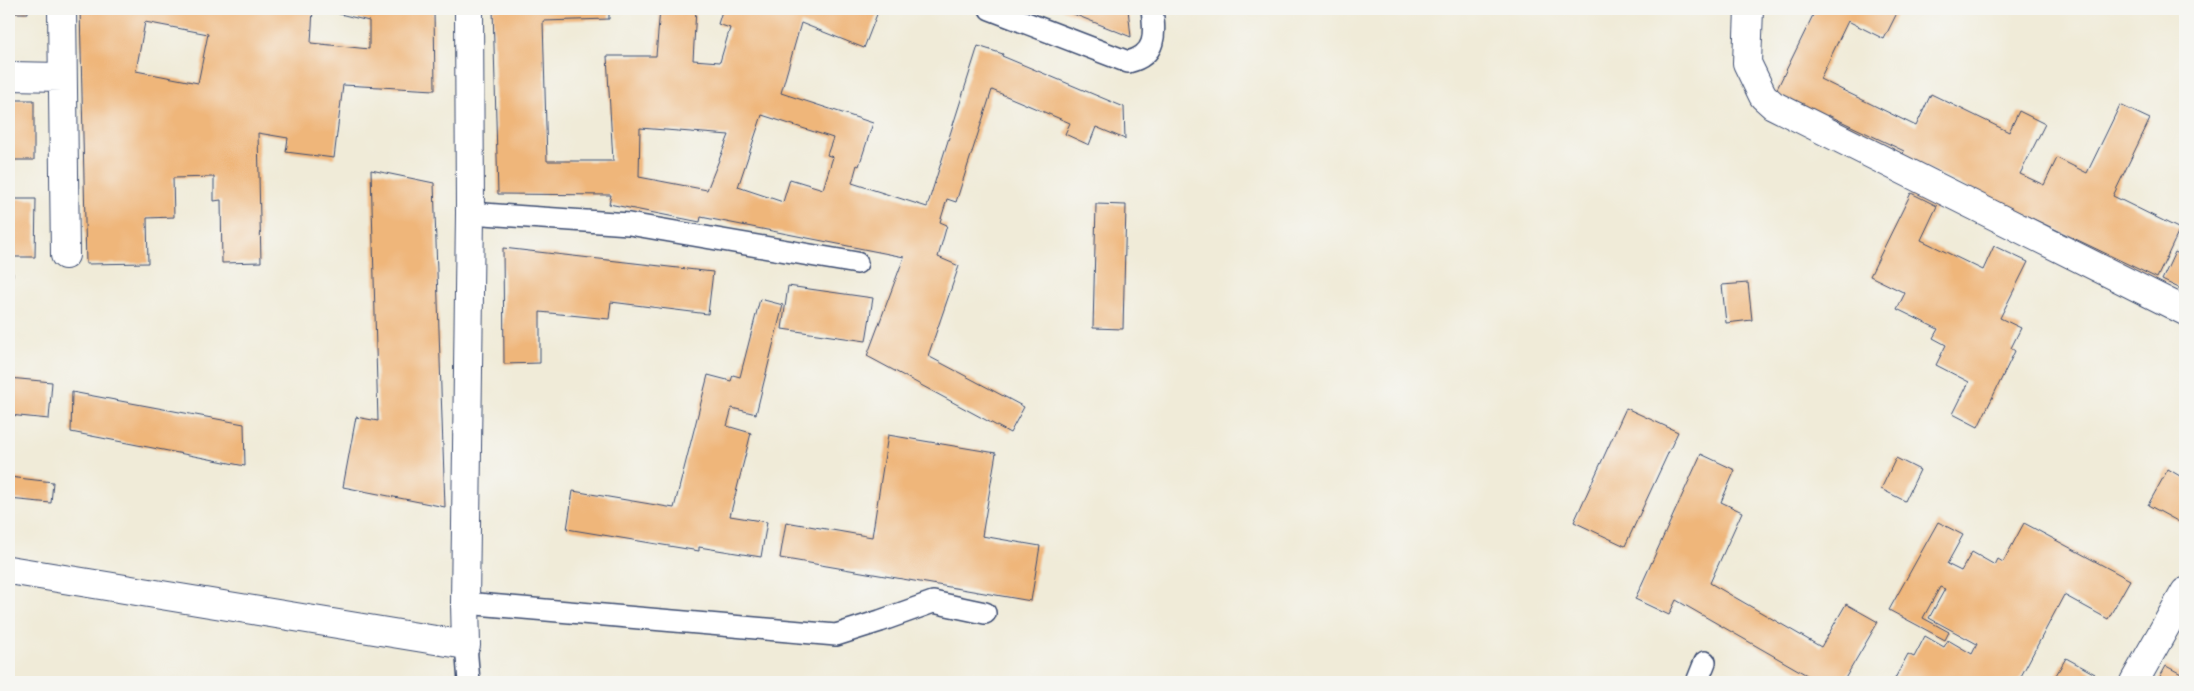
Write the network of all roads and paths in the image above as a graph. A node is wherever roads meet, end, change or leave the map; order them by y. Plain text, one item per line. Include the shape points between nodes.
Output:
1 (62, 9) edge
2 (468, 9) edge
3 (990, 9) edge
4 (1152, 9) edge
5 (1749, 9) edge
6 (9, 76) edge
7 (62, 77) junction
8 (470, 213) junction
9 (65, 255) dead end
10 (857, 264) dead end
11 (2185, 311) edge
12 (9, 570) edge
13 (2185, 592) edge
14 (465, 603) junction
15 (985, 613) dead end
16 (466, 645) junction
17 (1705, 662) dead end
18 (469, 682) edge
19 (1697, 682) edge
20 (2134, 682) edge

1 - 7 street
2 - 8 street
3 - 4 lane via 1128,62 1149,51 1154,36
5 - 11 street via 1747,63 1763,96 1773,105
6 - 7 street
7 - 9 street
8 - 10 lane via 629,224
8 - 14 street
12 - 16 street
13 - 20 street
14 - 15 lane via 836,634 933,602
14 - 16 street
16 - 18 lane
17 - 19 lane

